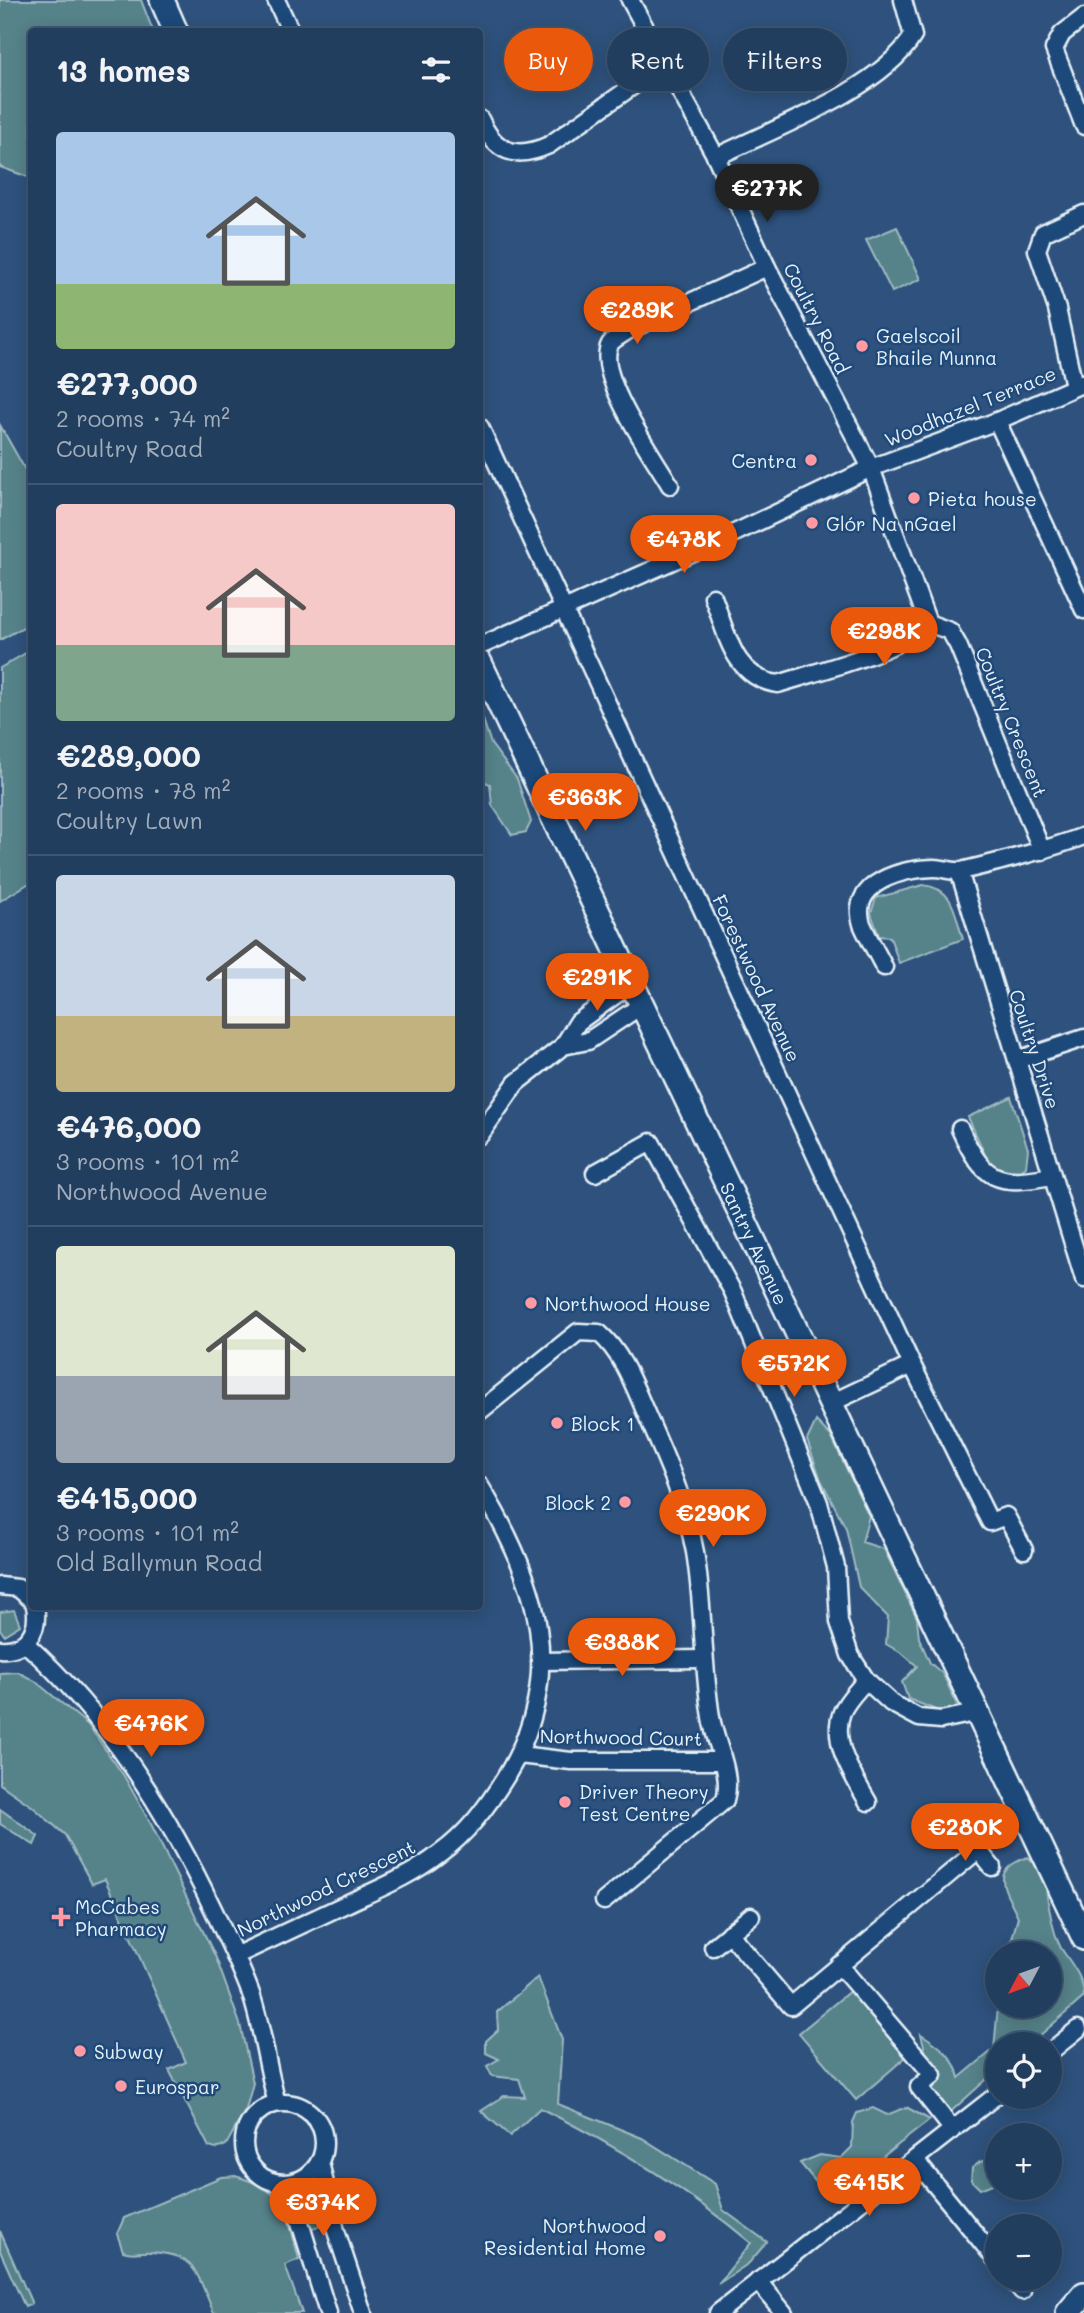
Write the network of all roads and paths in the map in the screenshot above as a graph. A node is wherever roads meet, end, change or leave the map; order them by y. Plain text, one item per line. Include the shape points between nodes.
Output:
1 (162, 0) edge
2 (276, 0) edge
3 (630, 0) edge
4 (903, 0) edge
5 (1084, 17) edge
6 (174, 28) edge
7 (289, 28) edge
8 (645, 28) edge
9 (626, 91) edge
10 (679, 91) edge
11 (483, 126) edge
12 (1084, 126) edge
13 (716, 157) junction
14 (1084, 214) edge
15 (767, 267) junction
16 (1079, 385) edge
17 (997, 421) junction
18 (483, 433) edge
19 (872, 468) junction
20 (670, 485) dead end
21 (713, 597) dead end
22 (564, 608) junction
23 (1084, 610) edge
24 (928, 623) junction
25 (483, 645) edge
26 (483, 669) edge
27 (1084, 836) edge
28 (1042, 851) junction
29 (959, 871) junction
30 (884, 967) dead end
31 (632, 983) junction
32 (642, 1006) junction
33 (1084, 1038) edge
34 (563, 1046) junction
35 (1017, 1060) junction
36 (483, 1125) edge
37 (960, 1129) dead end
38 (595, 1173) dead end
39 (1052, 1176) junction
40 (1077, 1231) edge
41 (1084, 1279) edge
42 (912, 1365) junction
43 (831, 1403) junction
44 (483, 1409) edge
45 (483, 1491) edge
46 (1024, 1550) dead end
47 (0, 1586) edge
48 (28, 1597) edge
49 (34, 1610) edge
50 (25, 1643) junction
51 (0, 1649) edge
52 (703, 1659) junction
53 (540, 1661) junction
54 (866, 1680) junction
55 (975, 1713) junction
56 (519, 1755) junction
57 (722, 1761) junction
58 (868, 1802) dead end
59 (967, 1836) dead end
60 (978, 1850) junction
61 (992, 1867) dead end
62 (604, 1901) dead end
63 (751, 1916) dead end
64 (729, 1933) junction
65 (1084, 1938) edge
66 (713, 1947) dead end
67 (236, 1956) junction
68 (839, 1965) junction
69 (1078, 2029) dead end
70 (1062, 2042) edge
71 (277, 2103) junction
72 (985, 2104) edge
73 (953, 2130) junction
74 (915, 2160) junction
75 (320, 2162) junction
76 (283, 2183) junction
77 (985, 2246) edge
78 (758, 2281) junction
79 (1084, 2294) edge
80 (328, 2313) edge
81 (363, 2313) edge
82 (718, 2313) edge
83 (784, 2313) edge
84 (1068, 2313) edge

1 - 6 main road
2 - 7 street
3 - 8 street, Coultry Road
4 - 13 street via 913,36 902,54 881,72
5 - 12 street via 1062,34 1054,49
9 - 11 street via 531,154 503,150
10 - 13 street, Coultry Road
13 - 15 street, Coultry Road
14 - 16 street via 1043,233 1037,250
15 - 19 street, Coultry Road
15 - 20 street via 610,343 610,379
16 - 17 street, Woodhazel Terrace
17 - 19 street, Woodhazel Terrace
17 - 23 street
18 - 22 street, Forestwood Avenue
19 - 22 street, Woodhazel Terrace
19 - 24 street
21 - 24 street via 743,668 764,682 778,684 899,642
22 - 25 street, Woodhazel Terrace
22 - 42 street, Forestwood Avenue
24 - 28 street, Coultry Crescent via 950,631 958,645
26 - 31 main road, Santry Avenue
27 - 28 street
28 - 29 street
29 - 30 street via 935,868 895,873 874,884 861,907 862,922
29 - 35 street, Coultry Drive
31 - 32 main road, Santry Avenue
31 - 34 street via 578,1022
32 - 34 street via 588,1041
32 - 43 main road, Santry Avenue
33 - 35 street
34 - 36 street via 516,1083
35 - 39 street, Coultry Drive
37 - 39 street via 974,1158 998,1180 1020,1182
38 - 54 street via 650,1142 717,1262 819,1503 836,1567 839,1622 850,1655
39 - 40 street, Coultry Drive
40 - 41 street, Coultry Drive
42 - 43 street
42 - 46 street, Forestwood Avenue via 990,1522 1006,1516
43 - 55 main road, Santry Avenue
44 - 52 street, Northwood Court via 578,1332 599,1333 609,1342 670,1466 686,1514 695,1552
45 - 53 street, Northwood Crescent via 526,1575 538,1626
47 - 48 street via 18,1588
49 - 50 street via 34,1633
50 - 51 street via 15,1649
50 - 67 street via 87,1707 141,1777
52 - 53 street
52 - 57 street, Northwood Court
53 - 56 street, Northwood Crescent via 533,1725
54 - 55 street via 891,1703 919,1718 941,1720
54 - 58 street via 841,1714 840,1732 842,1750
55 - 65 main road, Santry Avenue
56 - 57 street, Northwood Court via 571,1761
56 - 67 street, Northwood Crescent via 466,1832 439,1855 403,1877
57 - 62 street, Northwood Court via 729,1788 725,1800
59 - 60 street
60 - 61 street
60 - 68 street
63 - 64 street
64 - 66 street
64 - 68 street via 790,2006
67 - 71 street via 261,2026
68 - 73 street via 933,2075 919,2087
69 - 70 street
71 - 75 street via 302,2107 320,2124 324,2150
71 - 76 street via 254,2116 244,2141 245,2154 259,2175
72 - 73 street
73 - 74 street
74 - 77 street
74 - 78 street
75 - 76 street via 305,2178
75 - 81 street via 336,2231
76 - 80 street via 294,2203
78 - 82 street
78 - 83 street
79 - 84 main road

